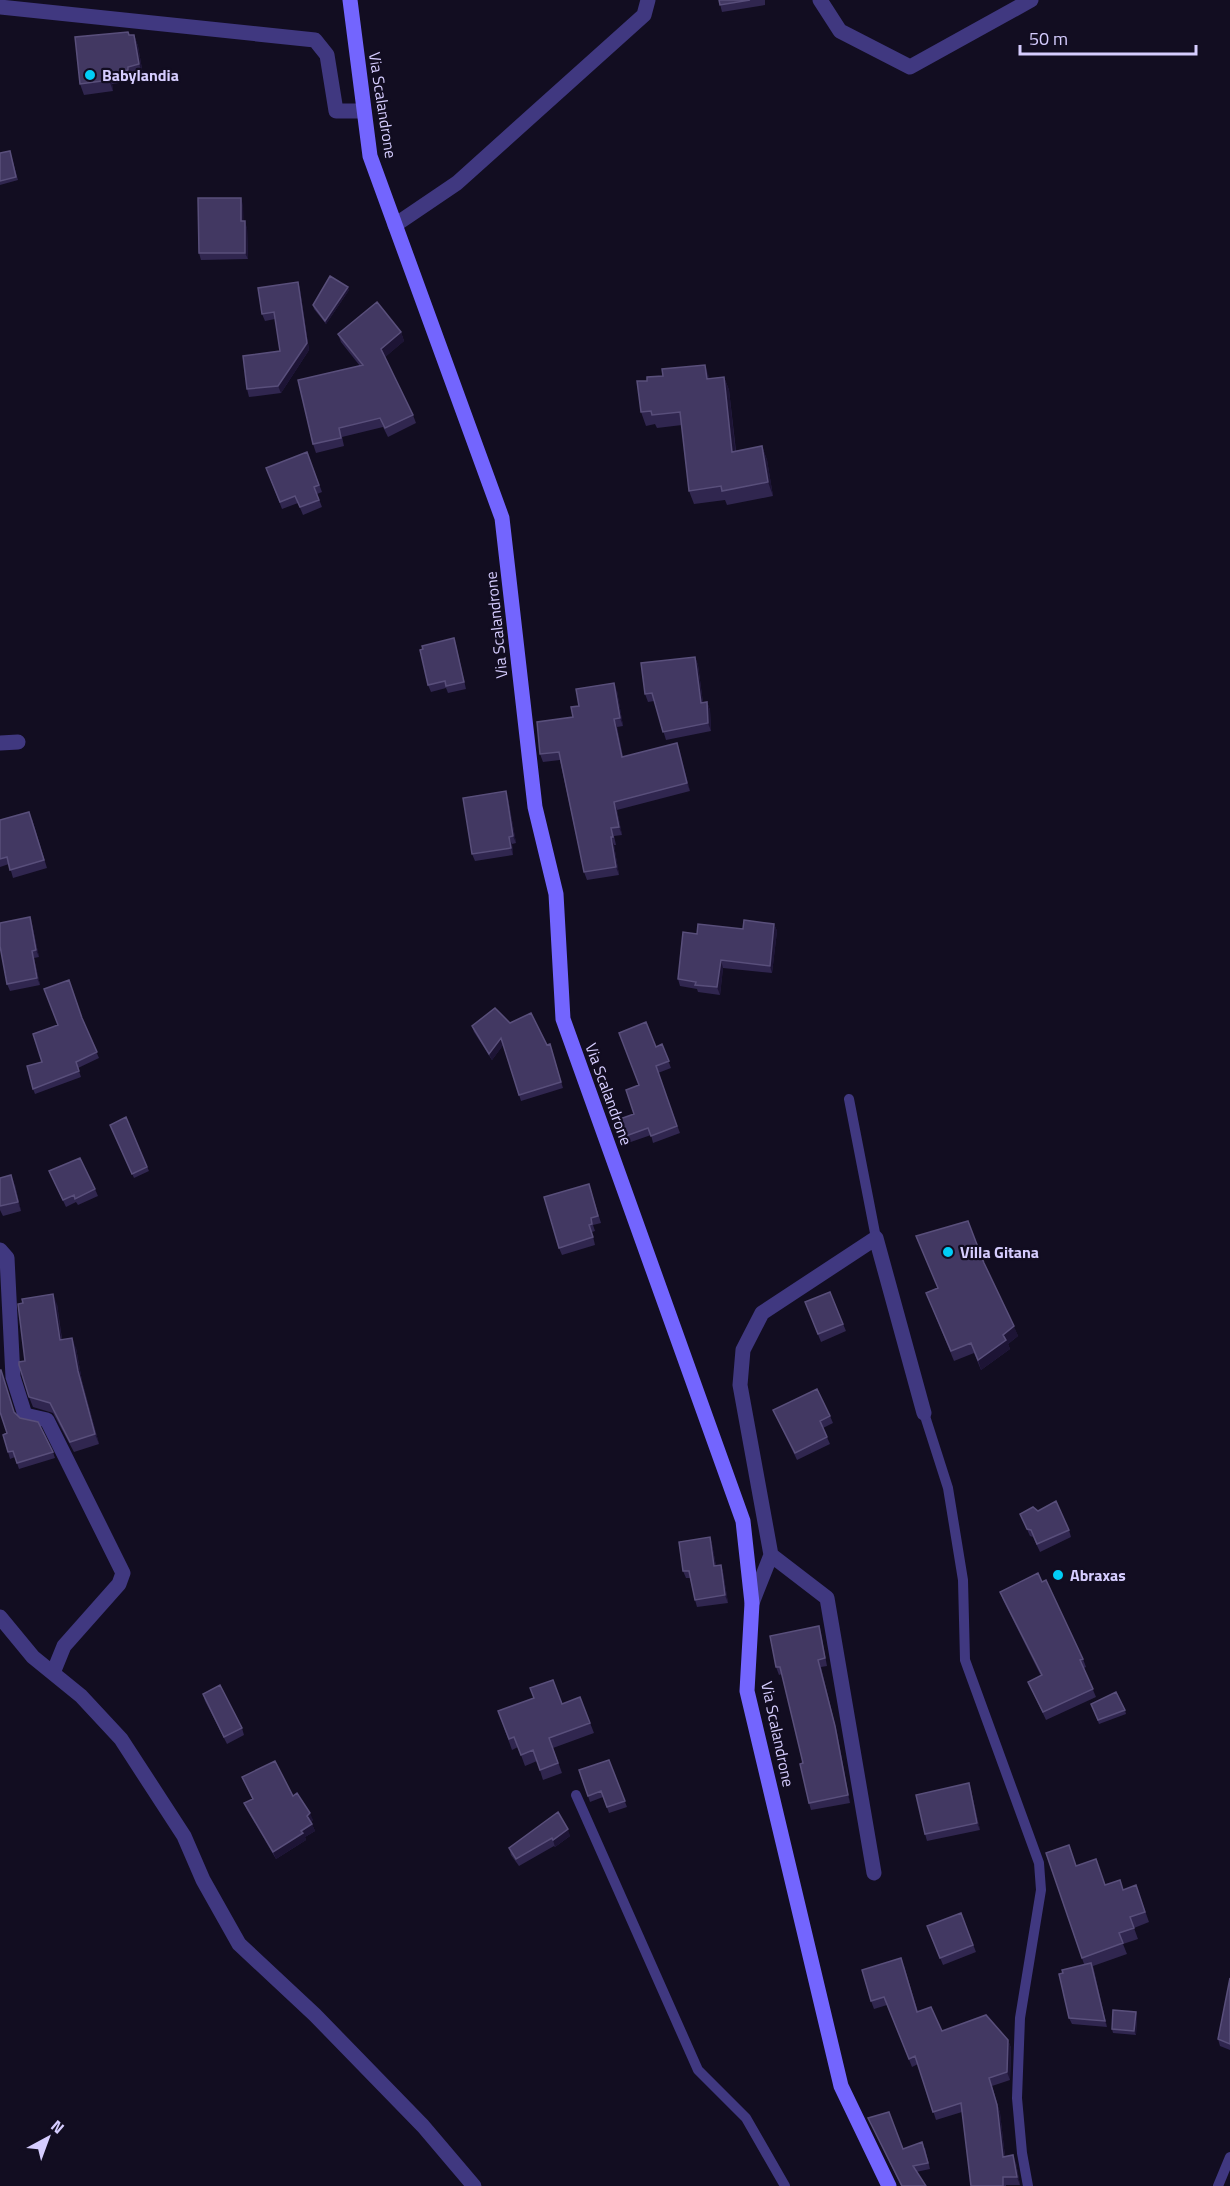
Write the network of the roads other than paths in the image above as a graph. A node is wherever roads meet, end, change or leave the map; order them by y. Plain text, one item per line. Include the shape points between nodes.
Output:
1 (350, 0) edge
2 (648, 0) edge
3 (820, 0) edge
4 (1031, 0) edge
5 (0, 7) edge
6 (364, 111) junction
7 (395, 225) junction
8 (18, 742) dead end
9 (0, 743) edge
10 (849, 1099) dead end
11 (876, 1238) junction
12 (0, 1250) edge
13 (924, 1413) joint
14 (771, 1555) junction
15 (752, 1603) junction
16 (0, 1617) edge
17 (53, 1673) junction
18 (576, 1794) dead end
19 (874, 1873) dead end
20 (1230, 2157) edge
21 (474, 2186) edge
22 (785, 2186) edge
23 (889, 2186) edge
24 (1028, 2186) edge
25 (1218, 2186) edge

1 - 6 street, Via Scalandrone
2 - 7 street via 644,15 457,183
3 - 4 street via 840,31 910,67
5 - 6 street via 315,40 327,55 336,111
6 - 7 street, Via Scalandrone via 370,156
7 - 15 street, Via Scalandrone via 502,518 535,807 556,894 563,1019 742,1521
8 - 9 street
10 - 11 lane
11 - 13 street
11 - 14 street via 762,1312 743,1350 740,1385
12 - 17 street via 7,1258 13,1377 25,1415 47,1420 123,1573 119,1584 64,1646
13 - 24 lane via 950,1500 963,1580 965,1660 1039,1863 1041,1890 1020,2019 1017,2098
14 - 15 street
14 - 19 street via 827,1598
15 - 23 street, Via Scalandrone via 747,1691 841,2086
16 - 17 street via 33,1657
17 - 21 street via 121,1739 184,1836 203,1880 239,1944 415,2117
18 - 22 lane via 698,2070 746,2118
20 - 25 lane

